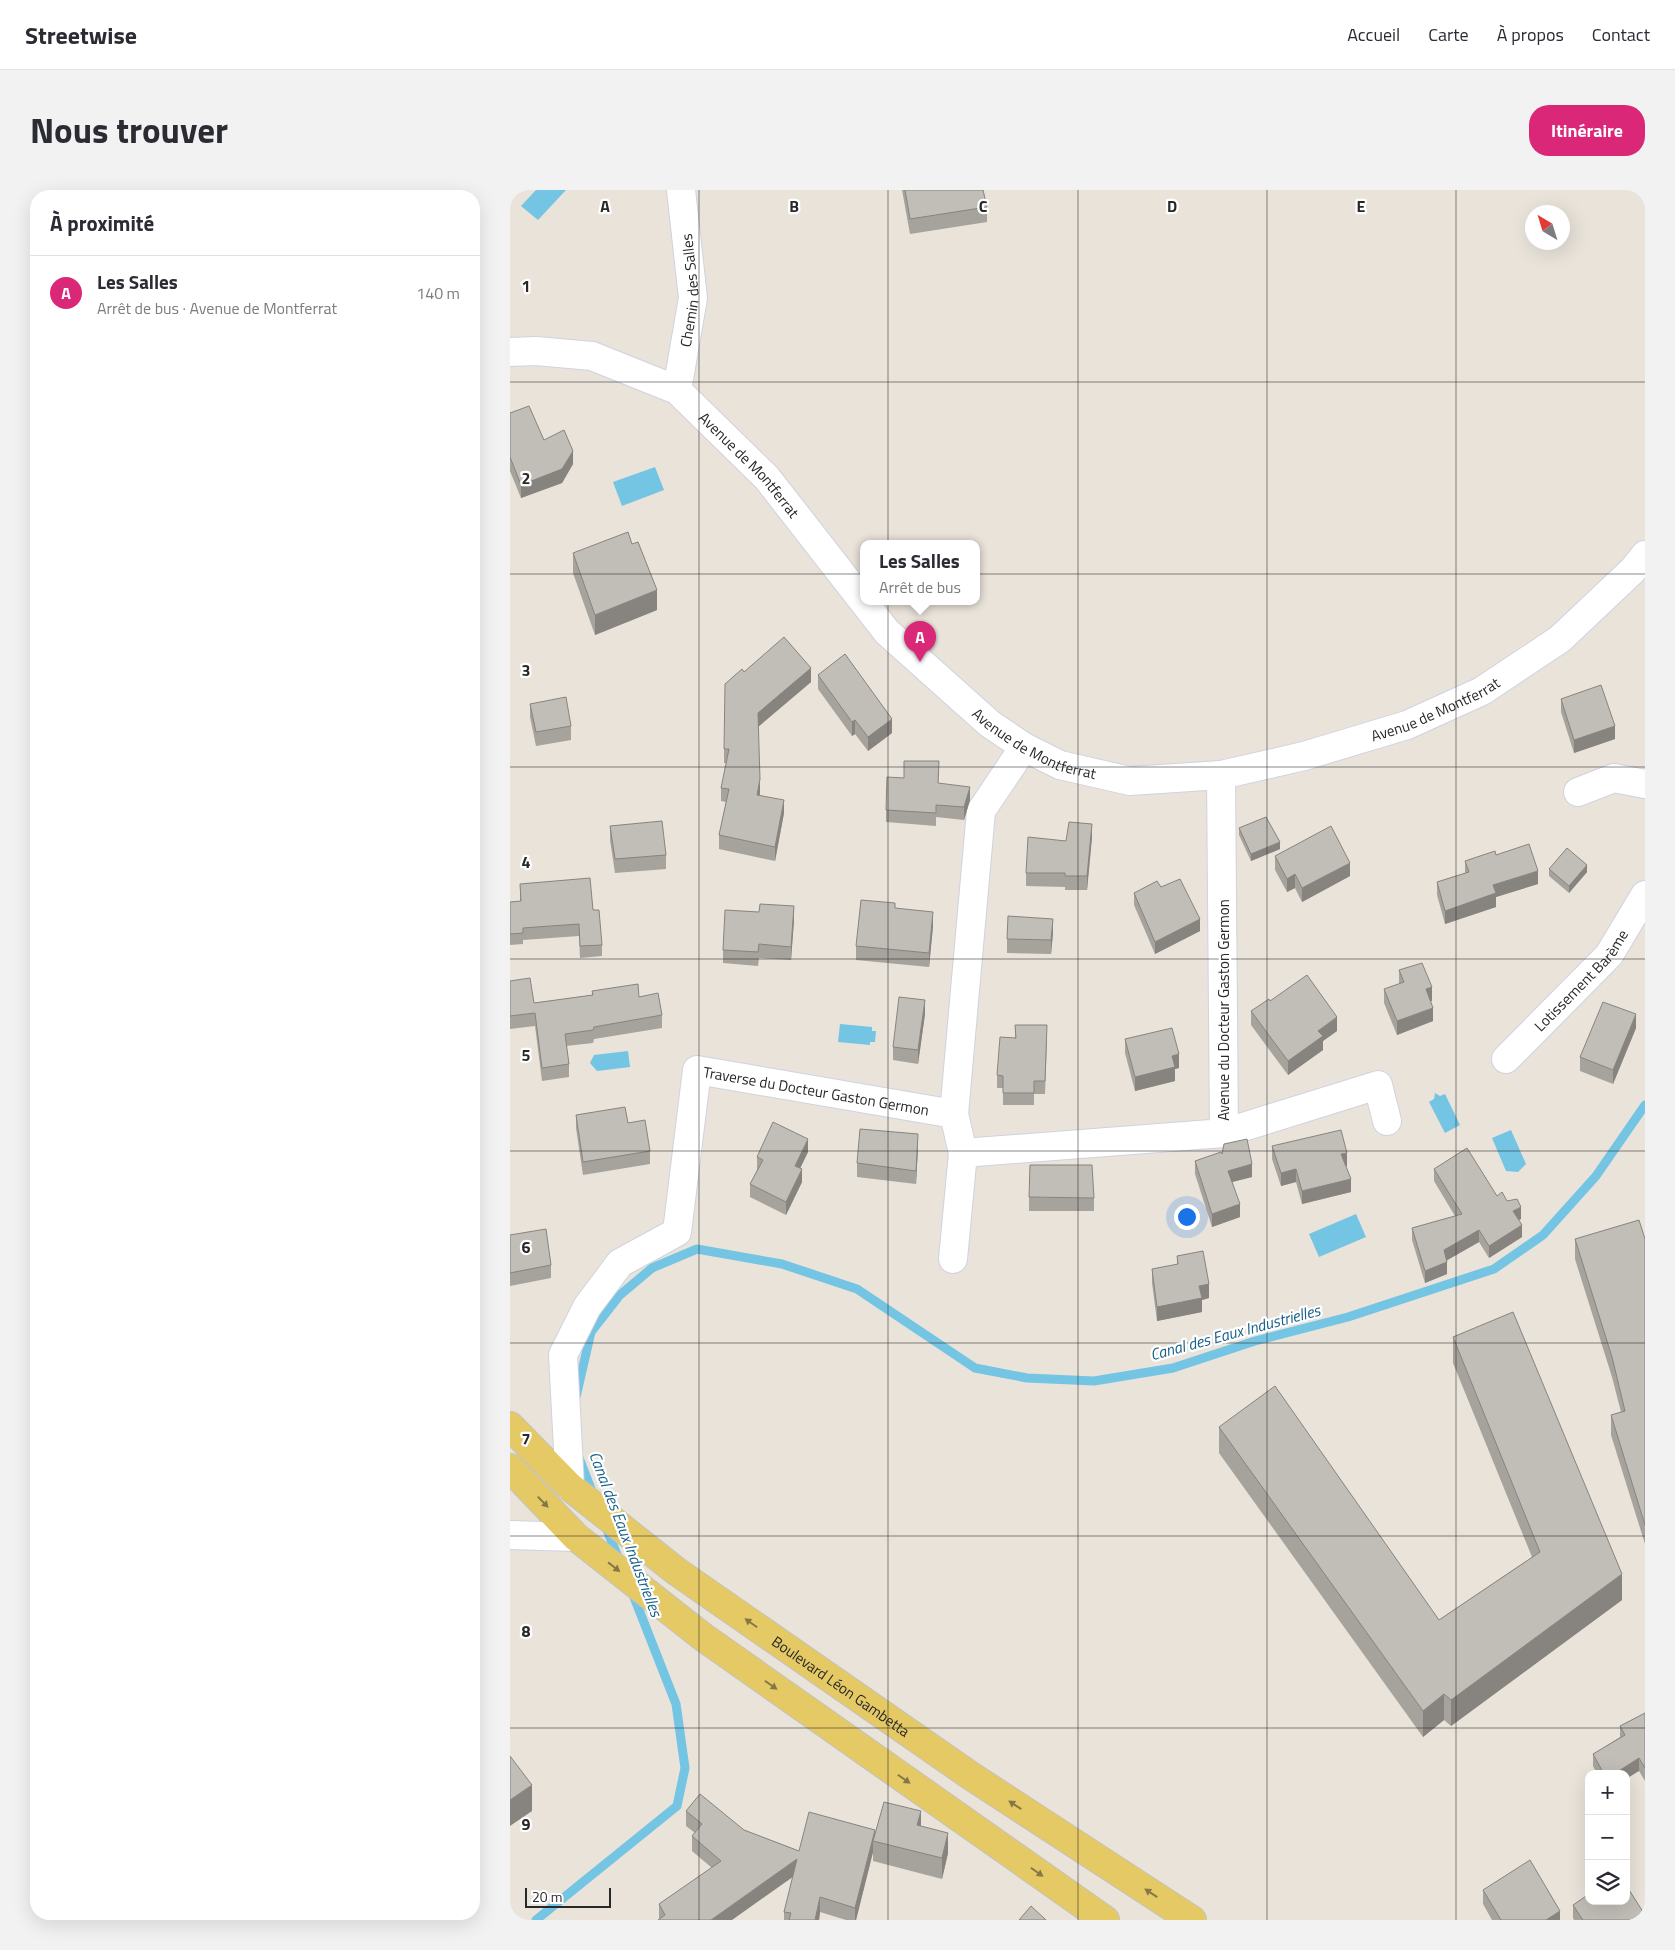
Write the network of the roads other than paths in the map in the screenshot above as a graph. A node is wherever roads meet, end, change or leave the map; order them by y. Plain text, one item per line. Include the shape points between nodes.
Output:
1 (681, 190) edge
2 (510, 352) edge
3 (677, 390) junction
4 (1645, 555) edge
5 (860, 597) edge
6 (866, 605) edge
7 (1024, 747) junction
8 (1221, 775) junction
9 (1645, 784) edge
10 (1578, 792) dead end
11 (1645, 895) edge
12 (1506, 1058) dead end
13 (954, 1114) junction
14 (1387, 1121) dead end
15 (1224, 1133) junction
16 (963, 1153) junction
17 (953, 1259) dead end
18 (510, 1426) edge
19 (510, 1468) edge
20 (570, 1487) junction
21 (510, 1535) edge
22 (576, 1536) junction
23 (1105, 1920) edge
24 (1192, 1920) edge

1 - 3 street, Chemin des Salles via 693,298
2 - 3 street, Avenue de Montferrat via 592,356
3 - 5 street, Avenue de Montferrat via 768,478
4 - 8 street, Avenue de Montferrat via 1560,639 1482,690 1407,725 1304,756
6 - 7 street, Avenue de Montferrat via 887,632 990,724
7 - 8 street, Avenue de Montferrat via 1060,765 1130,781
7 - 13 street via 981,811
8 - 15 street, Avenue du Docteur Gaston Germon
9 - 10 street via 1614,778
11 - 12 street, Lotissement Barème via 1609,955
13 - 16 street
13 - 20 street, Traverse du Docteur Gaston Germon via 698,1070 677,1232 620,1263 587,1307 563,1355
14 - 15 street via 1378,1085
15 - 16 street, Avenue du Docteur Gaston Germon
16 - 17 street
18 - 20 main road, Boulevard Léon Gambetta
19 -> 22 main road
24 -> 20 main road, Boulevard Léon Gambetta via 971,1776 676,1571
21 - 22 street
22 -> 23 main road via 703,1637

